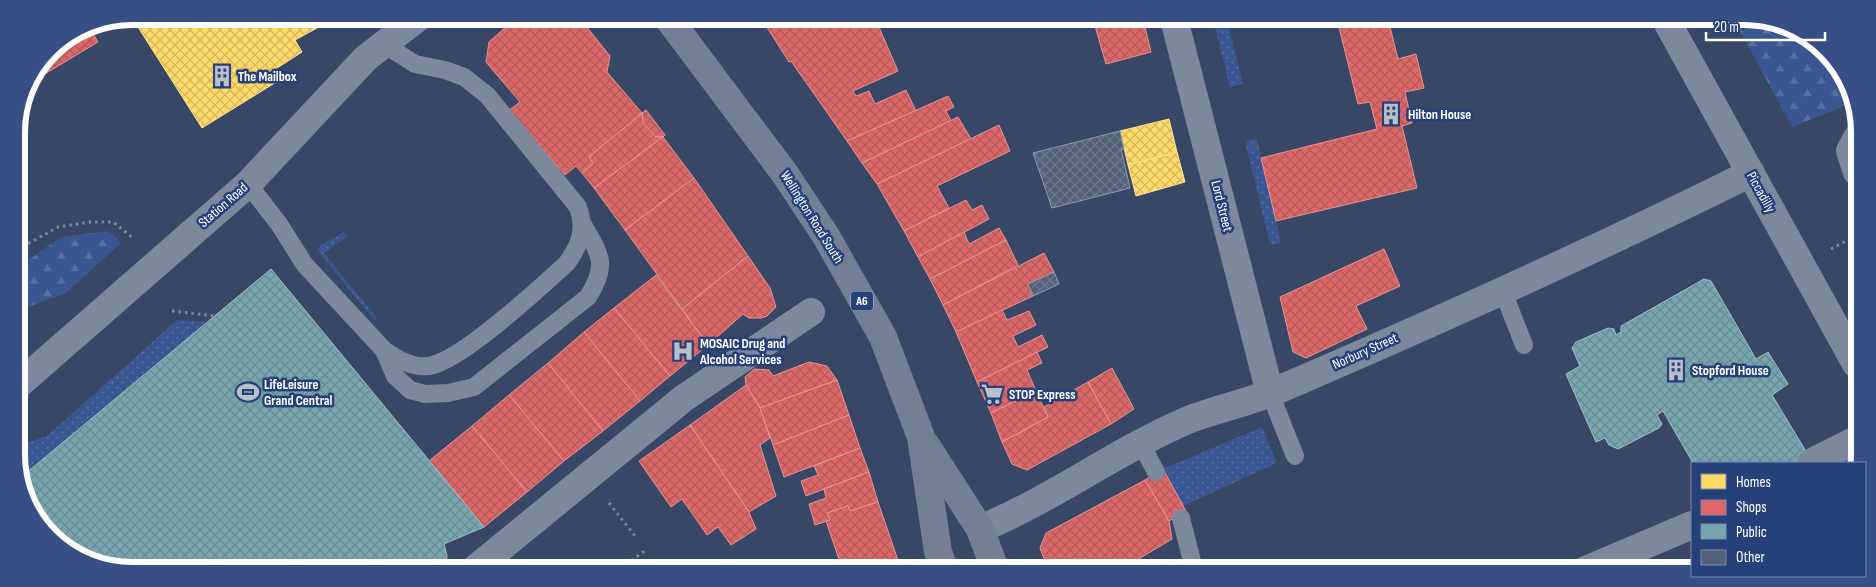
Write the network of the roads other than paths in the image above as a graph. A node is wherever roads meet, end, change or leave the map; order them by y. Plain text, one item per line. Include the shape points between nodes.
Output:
1 (408, 25) edge
2 (673, 25) edge
3 (1176, 25) edge
4 (1669, 25) edge
5 (382, 43) junction
6 (1750, 173) junction
7 (248, 184) junction
8 (582, 223) junction
9 (1502, 289) junction
10 (810, 312) dead end
11 (1524, 345) dead end
12 (384, 350) junction
13 (1851, 355) edge
14 (25, 379) edge
15 (1270, 393) junction
16 (921, 437) junction
17 (1851, 442) edge
18 (1141, 444) junction
19 (1295, 456) dead end
20 (1812, 462) dead end
21 (1156, 472) dead end
22 (1181, 518) dead end
23 (1691, 525) edge
24 (980, 529) junction
25 (483, 562) edge
26 (942, 562) edge
27 (992, 562) edge
28 (1192, 562) edge
29 (1607, 562) edge

1 - 5 street, Station Road
2 - 16 highway, Wellington Road South / A6 via 785,174 826,236 883,337
3 - 15 street, Lord Street
4 - 6 street, Piccadilly
5 - 7 street, Station Road
5 - 8 lane via 415,64 464,77 487,95 578,207
6 - 9 street, Norbury Street
6 - 13 street, Piccadilly
7 - 12 lane via 305,265
7 - 14 street, Station Road
8 - 12 lane via 577,248 567,263 468,346 432,366 420,366 395,358
8 - 12 lane via 600,266 600,277 588,297 474,388 448,394 410,390 395,376
9 - 11 lane
9 - 15 street, Norbury Street
10 - 25 street via 684,398
15 - 18 street, Norbury Street via 1189,420
15 - 19 lane
16 - 24 highway, Wellington Road South / A6
16 - 26 highway, Wellington Road South / A6
17 - 20 street
18 - 21 lane
18 - 24 street, Norbury Street
22 - 28 lane
23 - 29 street
24 - 27 highway, Wellington Road South / A6

